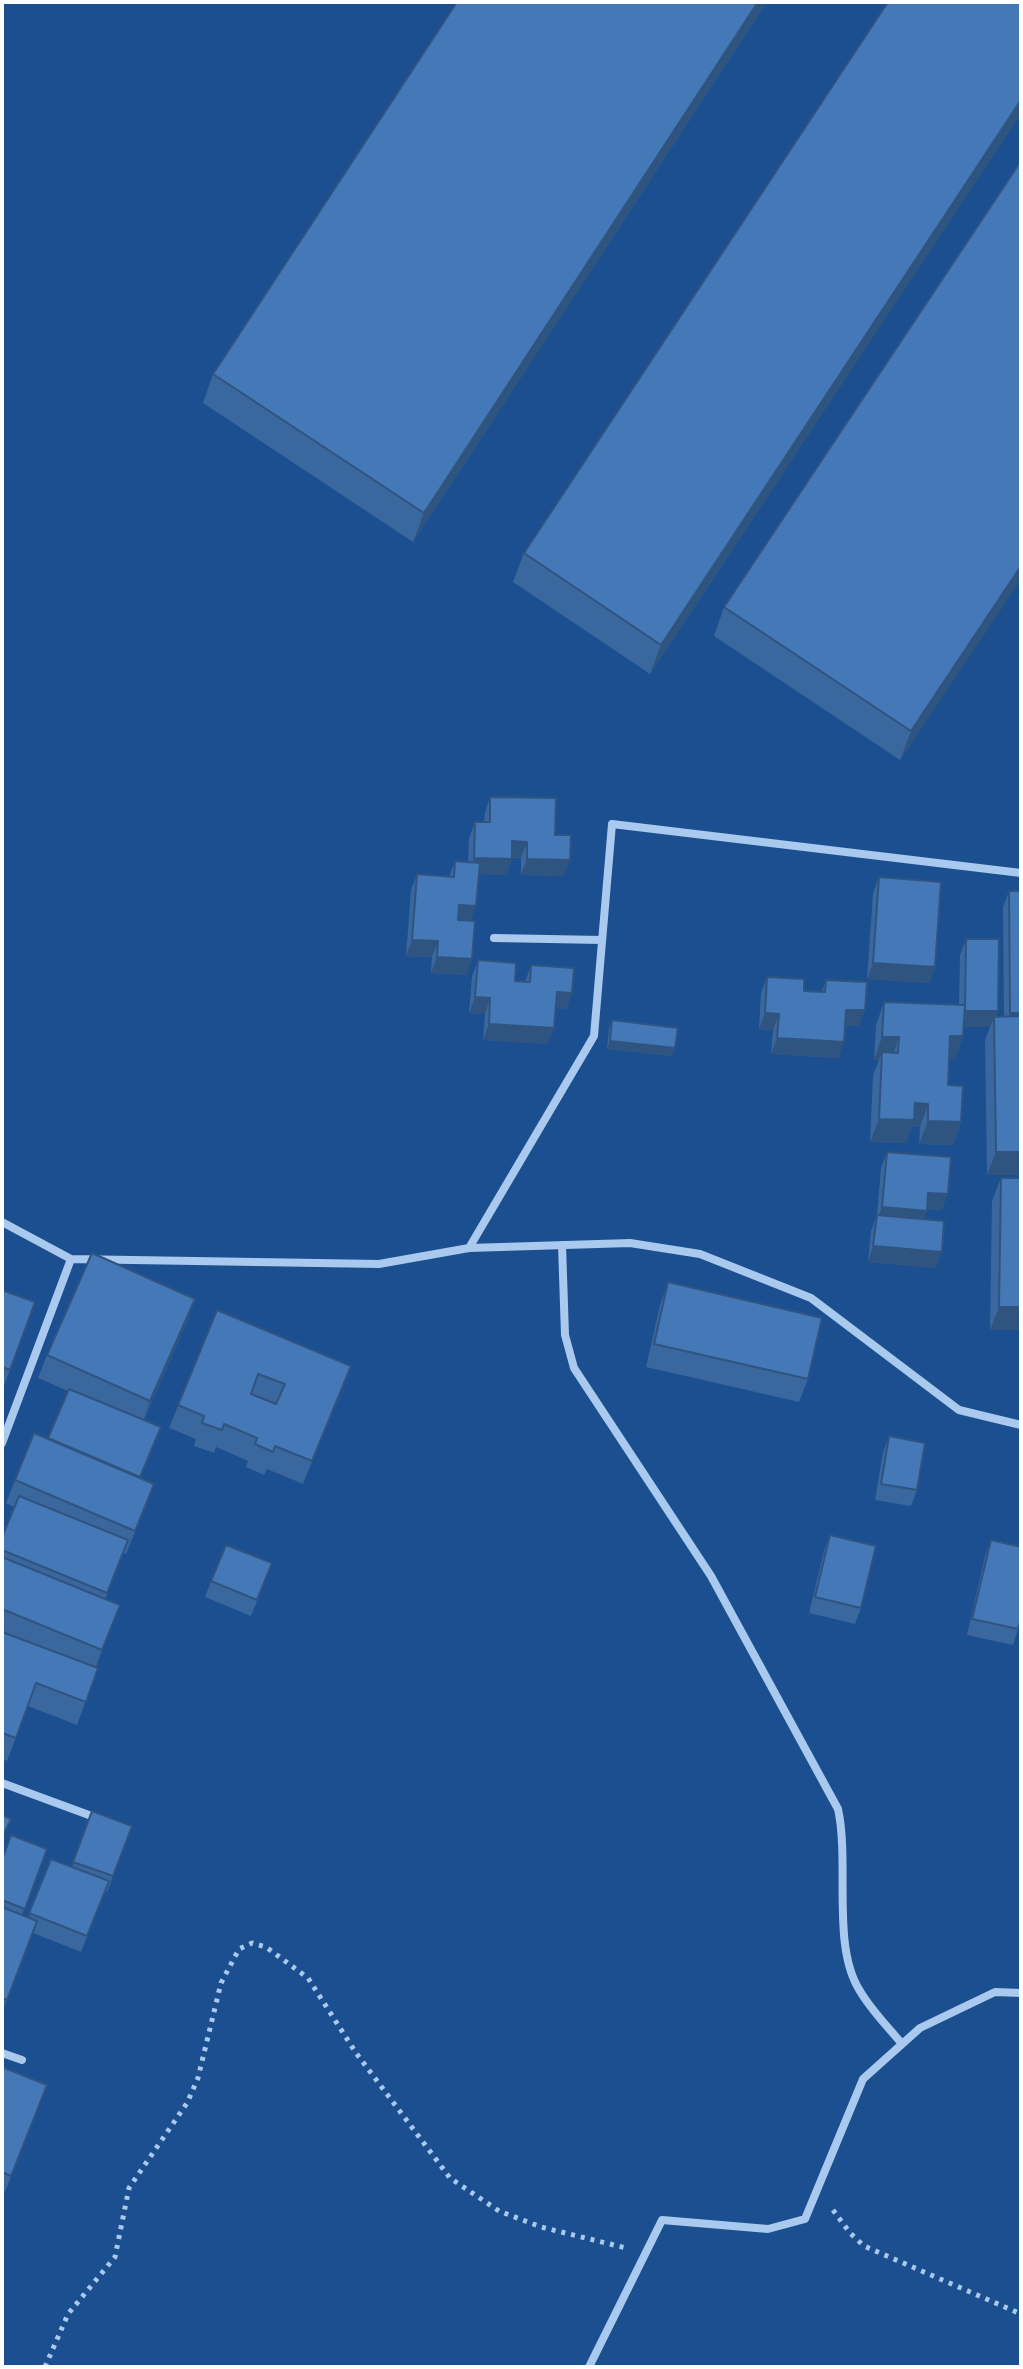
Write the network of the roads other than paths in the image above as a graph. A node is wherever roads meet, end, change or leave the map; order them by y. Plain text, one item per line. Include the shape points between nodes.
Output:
1 (1021, 873) edge
2 (494, 938) dead end
3 (602, 940) junction
4 (2, 1222) edge
5 (562, 1245) junction
6 (469, 1248) junction
7 (71, 1259) junction
8 (1021, 1425) edge
9 (2, 1443) edge
10 (2, 1783) edge
11 (106, 1821) edge
12 (1021, 1993) edge
13 (902, 2044) junction
14 (2, 2053) edge
15 (22, 2060) dead end
16 (589, 2367) edge

1 - 3 street via 612,824
2 - 3 street
3 - 6 street via 594,1036
4 - 7 street
5 - 6 street
5 - 8 street via 630,1243 714,1259 811,1298 959,1410
5 - 13 street via 565,1335 574,1368 711,1576 838,1809 844,1834 845,1951 858,1989
6 - 7 street via 379,1264
7 - 9 street
10 - 11 street
12 - 13 street via 995,1992 920,2028
13 - 16 street via 863,2079 805,2219 768,2229 662,2220
14 - 15 street

